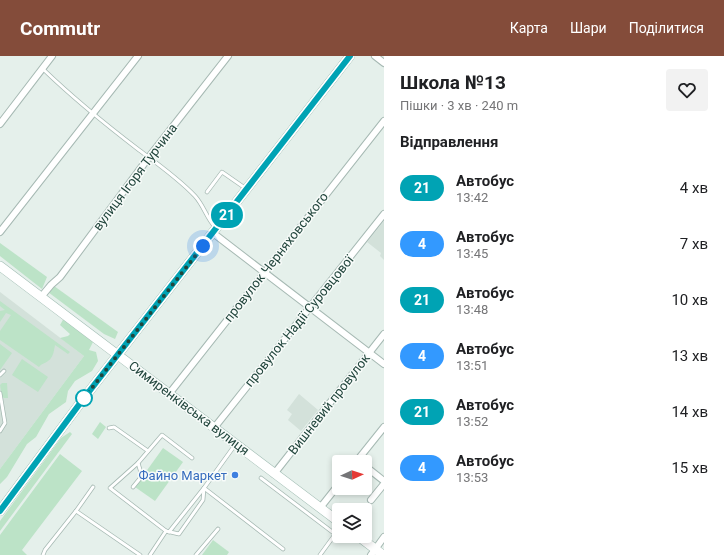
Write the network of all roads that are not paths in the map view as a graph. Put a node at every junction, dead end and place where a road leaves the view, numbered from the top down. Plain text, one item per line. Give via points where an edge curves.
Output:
1 (52, 56) edge
2 (138, 56) edge
3 (228, 56) edge
4 (350, 56) edge
5 (375, 56) edge
6 (384, 63) edge
7 (43, 69) junction
8 (92, 114) junction
9 (384, 121) edge
10 (0, 124) edge
11 (149, 157) junction
12 (247, 189) junction
13 (207, 192) dead end
14 (384, 214) edge
15 (215, 231) junction
16 (0, 232) edge
17 (0, 266) edge
18 (264, 272) junction
19 (41, 298) junction
20 (310, 308) junction
21 (384, 334) edge
22 (369, 352) junction
23 (118, 356) junction
24 (384, 364) edge
25 (4, 371) dead end
26 (0, 375) edge
27 (0, 393) edge
28 (169, 394) junction
29 (384, 427) edge
30 (109, 428) dead end
31 (214, 428) junction
32 (0, 431) edge
33 (236, 444) junction
34 (148, 451) junction
35 (363, 455) edge
36 (192, 458) dead end
37 (138, 463) junction
38 (372, 472) edge
39 (274, 474) junction
40 (261, 478) dead end
41 (384, 481) edge
42 (384, 484) edge
43 (93, 487) dead end
44 (133, 487) dead end
45 (204, 488) junction
46 (332, 493) edge
47 (371, 500) dead end
48 (2, 506) edge
49 (320, 508) junction
50 (76, 511) junction
51 (332, 517) edge
52 (218, 529) dead end
53 (168, 531) junction
54 (332, 532) edge
55 (384, 537) edge
56 (332, 538) edge
57 (365, 543) edge
58 (283, 549) dead end
59 (373, 552) edge
60 (43, 555) edge
61 (140, 555) edge
62 (150, 555) edge
63 (196, 555) edge
64 (320, 555) edge
65 (383, 555) edge

1 - 7 street
2 - 8 street
3 - 11 street, вулиця Ігоря Турчина
4 - 12 main road
5 - 6 street
7 - 8 lane
7 - 10 street
8 - 11 lane
8 - 16 street
9 - 18 street, провулок Черняховського
11 - 15 lane via 196,197
11 - 19 street, вулиця Ігоря Турчина via 60,277
12 - 13 lane via 222,172
12 - 15 main road
14 - 20 street, провулок Надії Суровцової
15 - 18 street
15 - 23 main road
17 - 19 main road, Симиренківська вулиця
18 - 20 street
18 - 28 street, провулок Черняховського
19 - 23 main road, Симиренківська вулиця
20 - 22 street
20 - 31 street, провулок Надії Суровцової
21 - 22 street, Вишневий провулок
22 - 24 street
22 - 39 street, Вишневий провулок
23 - 28 main road, Симиренківська вулиця
23 - 48 main road
25 - 26 lane
27 - 32 lane via 5,423
28 - 31 main road, Симиренківська вулиця
29 - 35 street
30 - 34 lane via 114,427
31 - 33 main road, Симиренківська вулиця
33 - 39 main road, Симиренківська вулиця
33 - 45 lane
34 - 36 lane via 162,436
34 - 37 lane
37 - 44 lane via 142,476
37 - 53 lane via 110,488
38 - 41 street
39 - 49 main road, Симиренківська вулиця
40 - 54 lane
42 - 47 street
43 - 50 lane
45 - 53 lane
45 - 53 lane via 204,500 179,534
45 - 58 lane
46 - 49 street
49 - 51 main road, Симиренківська вулиця
50 - 60 lane
50 - 61 lane
52 - 63 lane
53 - 62 lane
55 - 59 street
56 - 64 lane
57 - 59 main road
59 - 65 main road

